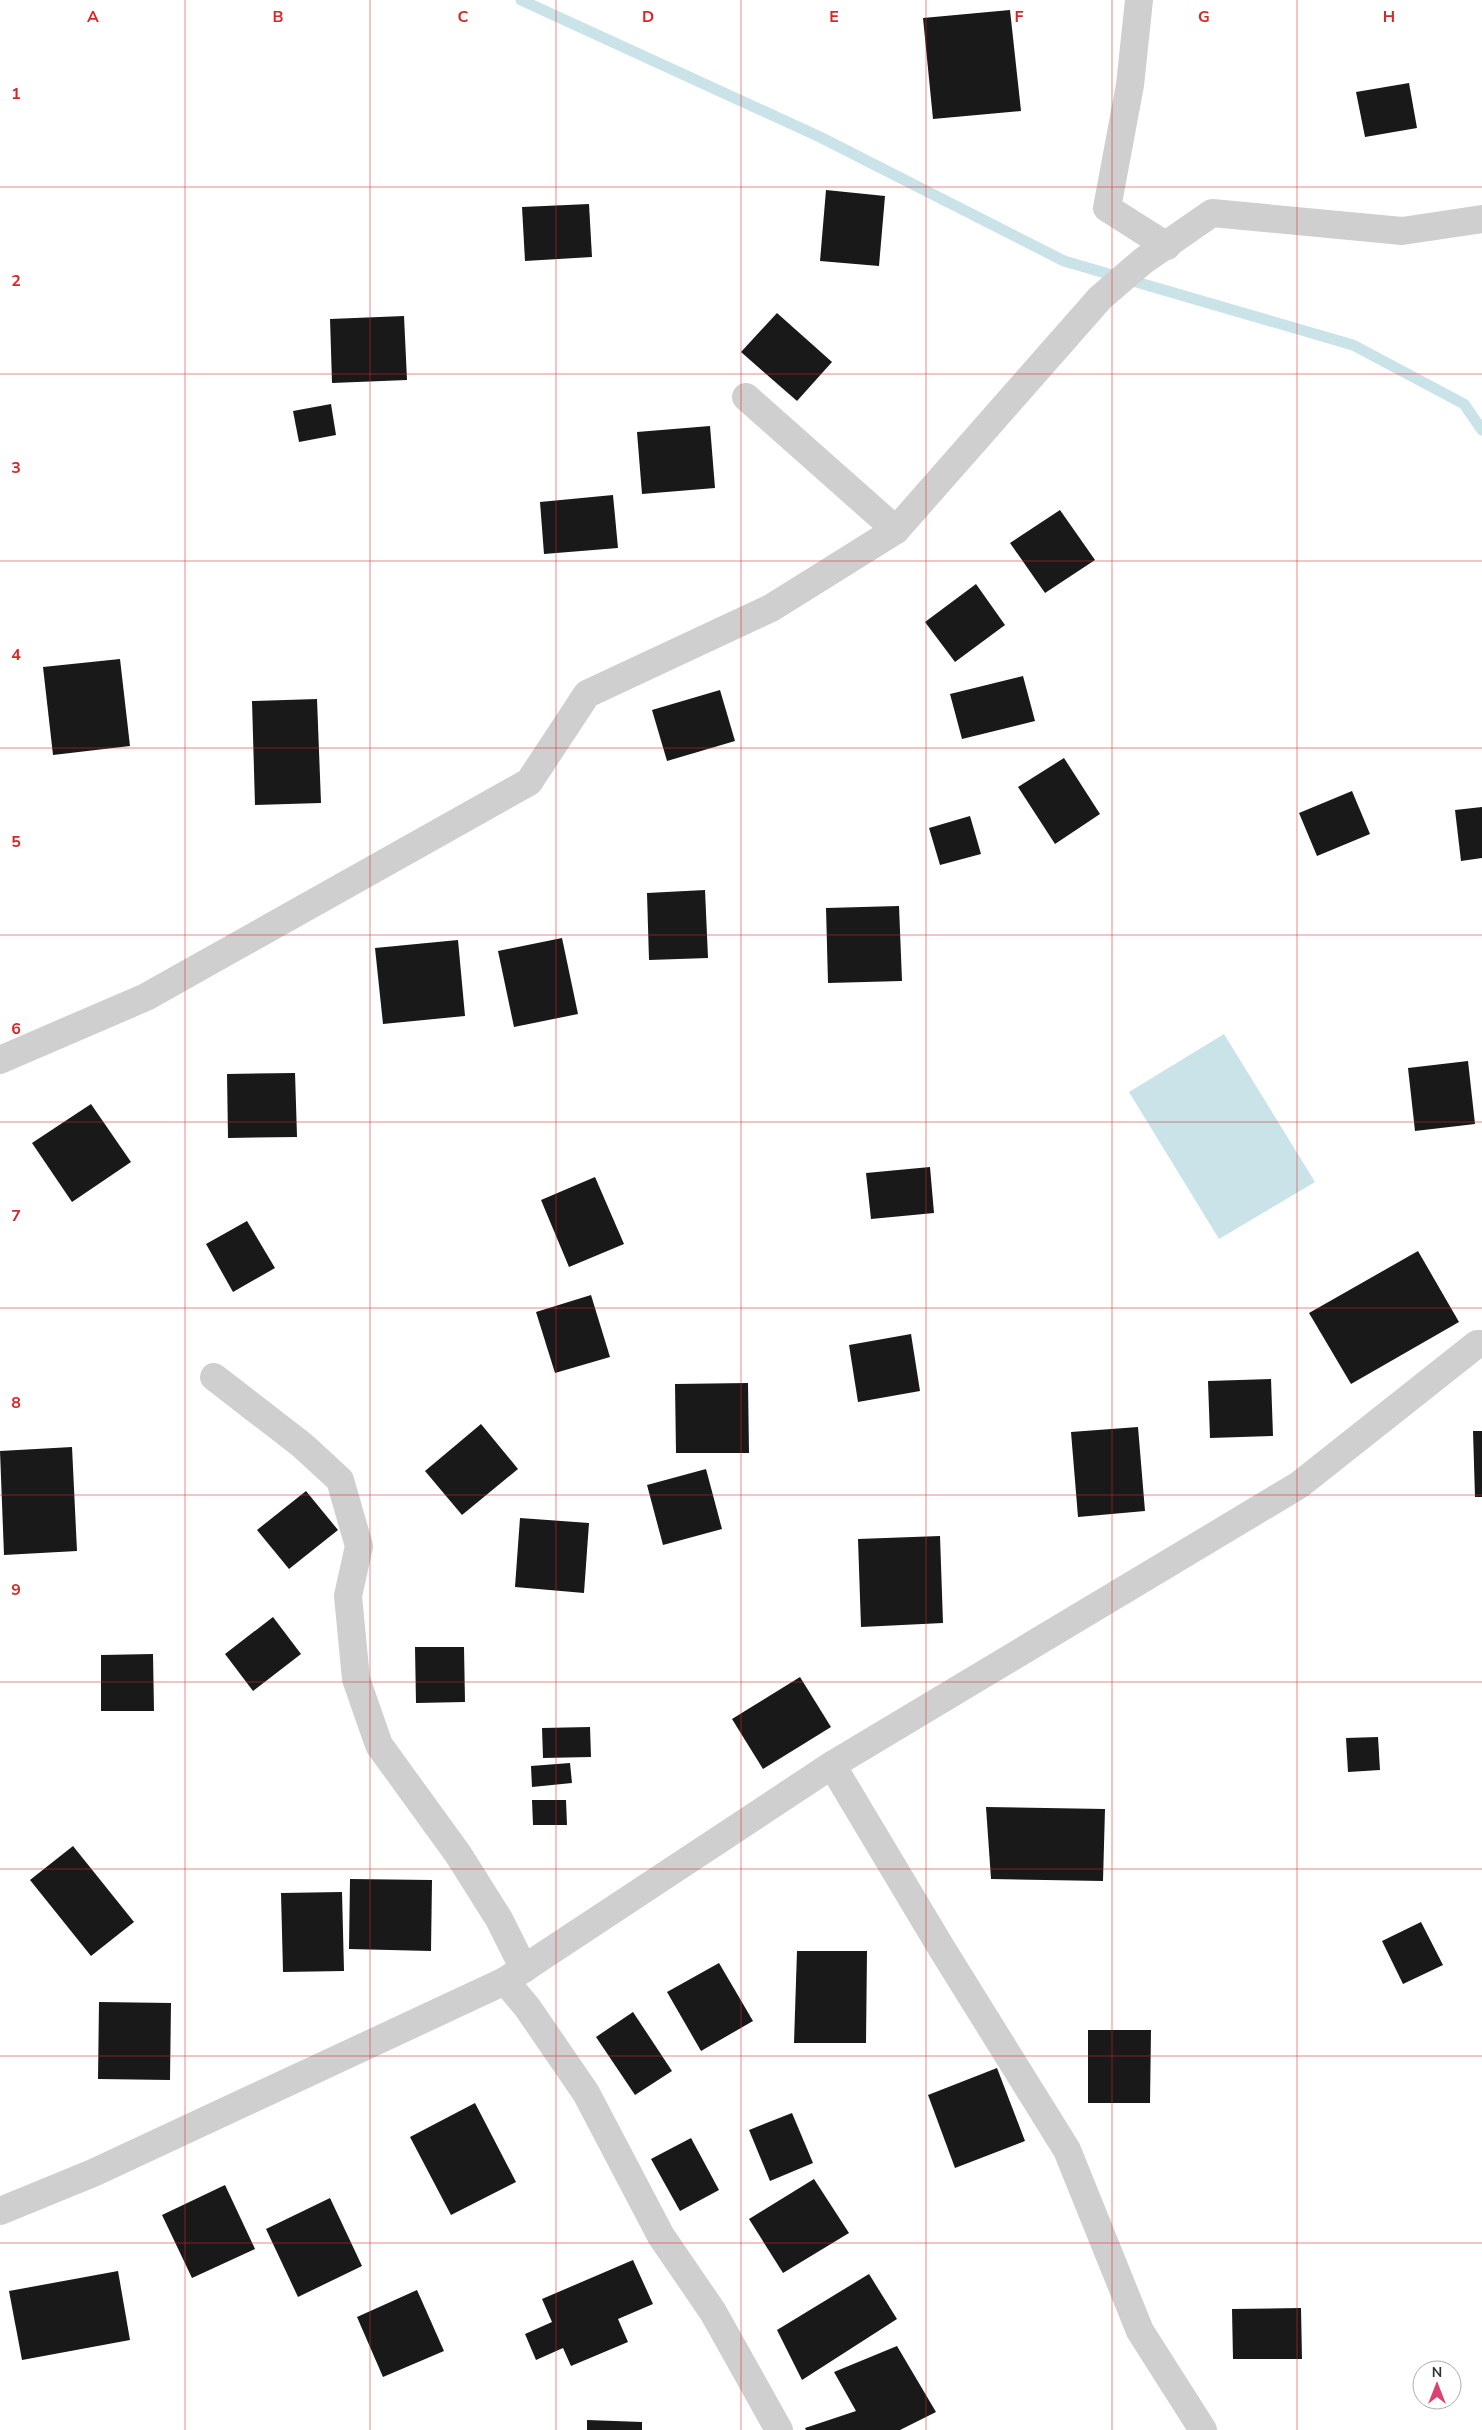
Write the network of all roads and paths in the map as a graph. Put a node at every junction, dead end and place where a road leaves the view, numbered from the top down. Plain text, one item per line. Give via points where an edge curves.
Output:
1 (1139, 0) edge
2 (1482, 219) edge
3 (1167, 246) junction
4 (746, 397) dead end
5 (896, 530) junction
6 (0, 1060) edge
7 (1482, 1344) edge
8 (214, 1377) dead end
9 (832, 1765) junction
10 (514, 1975) junction
11 (0, 2211) edge
12 (779, 2430) edge
13 (1203, 2430) edge

1 - 3 street via 1130,85 1107,208
2 - 3 street via 1402,231 1212,213
3 - 5 street via 1143,260 1100,298
4 - 5 street
5 - 6 street via 771,608 587,694 529,782 146,997
7 - 9 street via 1477,1344 1299,1485
8 - 10 street via 340,1480 359,1546 348,1596 356,1679 379,1745 458,1854 499,1919
9 - 10 street
9 - 13 street via 1067,2150 1140,2331
10 - 11 street via 93,2174
10 - 12 street via 527,2007 586,2093 661,2236 713,2312

